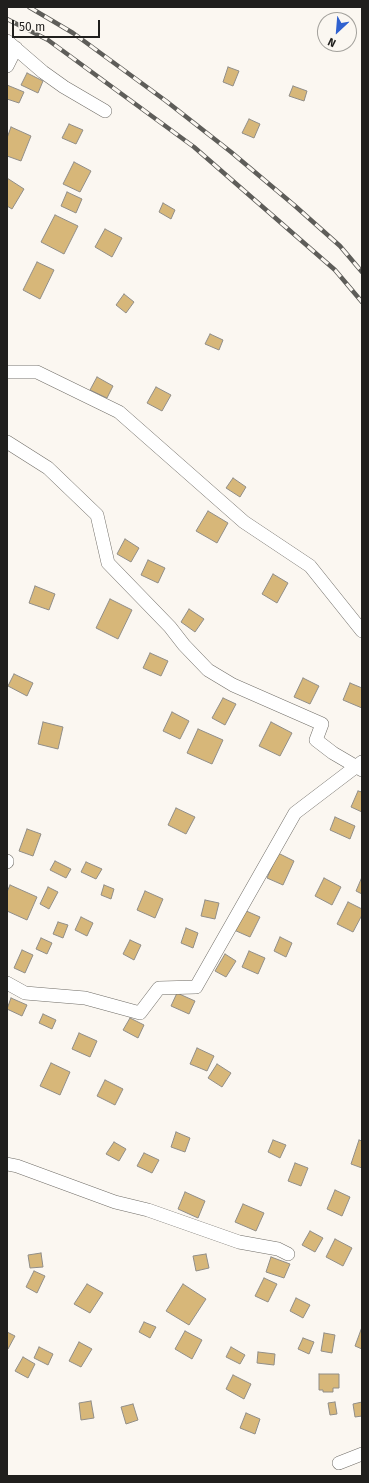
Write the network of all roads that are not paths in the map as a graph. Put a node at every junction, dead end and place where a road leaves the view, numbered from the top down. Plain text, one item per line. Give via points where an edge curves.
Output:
1 (12, 45) edge
2 (7, 66) edge
3 (106, 111) dead end
4 (7, 372) edge
5 (7, 442) edge
6 (362, 631) edge
7 (360, 766) edge
8 (7, 983) edge
9 (7, 1164) edge
10 (288, 1254) dead end
11 (362, 1454) edge
12 (338, 1463) dead end

1 - 2 street
1 - 3 street via 64,87
4 - 6 street via 37,372 119,412 244,522 310,566
5 - 7 street via 48,468 97,515 108,563 208,670 233,685 322,724 316,740 333,753
7 - 8 street via 295,813 196,987 159,988 140,1013 85,998 25,993
9 - 10 street via 115,1202 168,1216 239,1242
11 - 12 street

